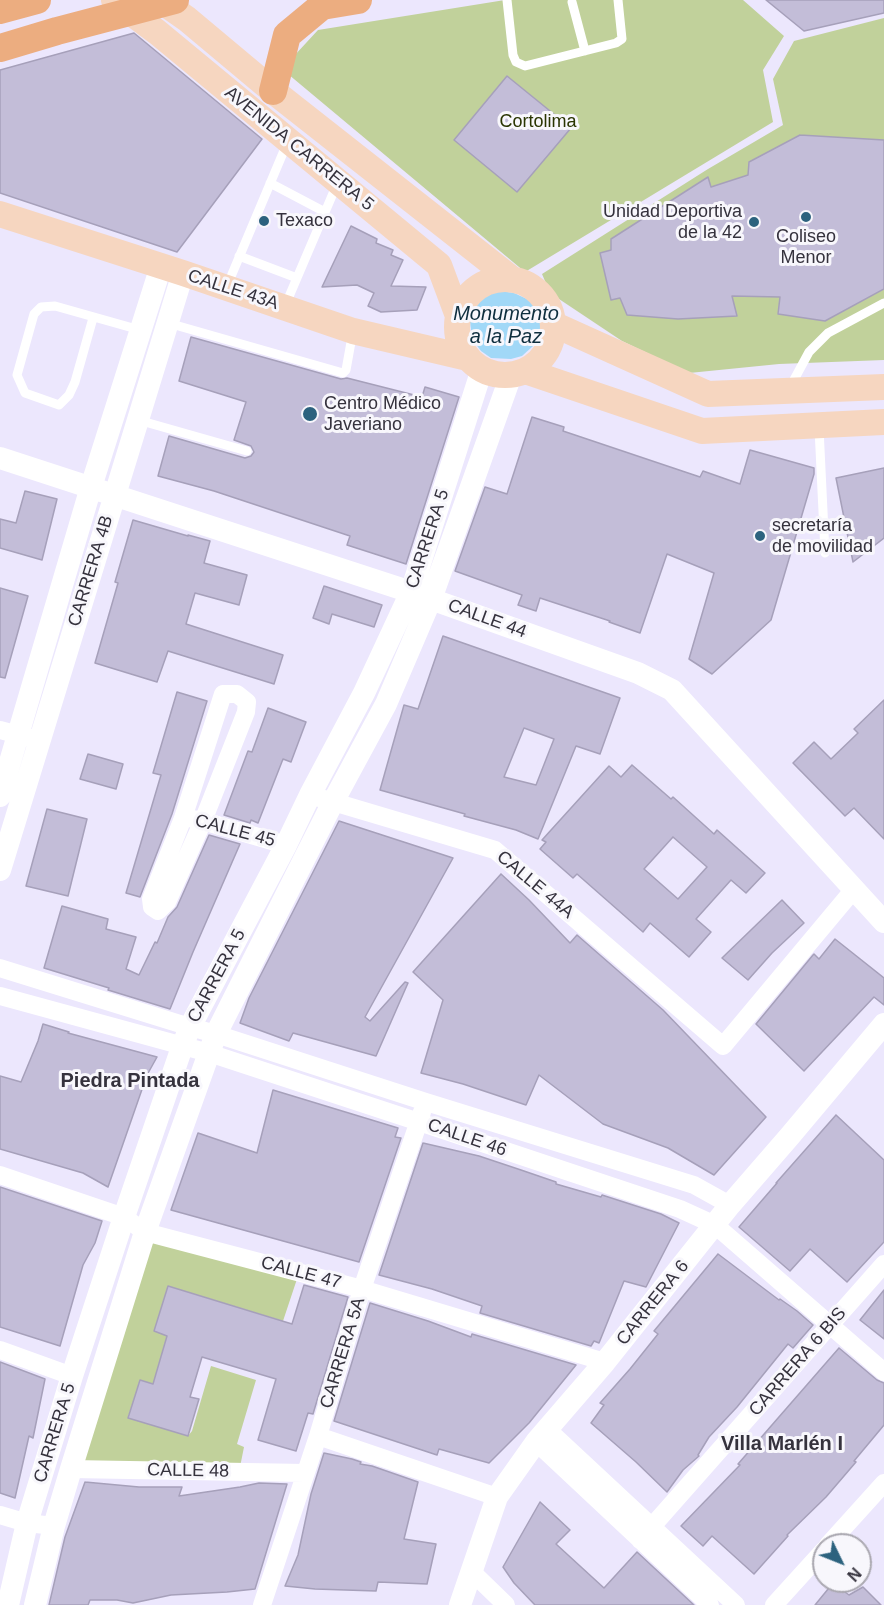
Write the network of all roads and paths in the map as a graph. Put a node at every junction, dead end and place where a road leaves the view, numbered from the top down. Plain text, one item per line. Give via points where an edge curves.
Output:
1 (37, 0) edge
2 (114, 0) edge
3 (160, 0) edge
4 (175, 0) edge
5 (358, 0) edge
6 (507, 0) edge
7 (618, 0) edge
8 (572, 2) dead end
9 (0, 10) edge
10 (0, 48) edge
11 (585, 51) junction
12 (273, 91) junction
13 (288, 140) junction
14 (338, 181) junction
15 (270, 183) junction
16 (325, 213) junction
17 (0, 214) edge
18 (239, 256) junction
19 (172, 269) junction
20 (297, 278) junction
21 (512, 279) junction
22 (226, 288) junction
23 (884, 303) edge
24 (285, 307) junction
25 (458, 316) junction
26 (93, 318) junction
27 (168, 323) junction
28 (553, 324) junction
29 (140, 330) junction
30 (353, 332) junction
31 (475, 364) junction
32 (518, 373) junction
33 (884, 387) edge
34 (788, 391) junction
35 (138, 420) junction
36 (884, 422) edge
37 (819, 425) junction
38 (248, 451) dead end
39 (0, 458) edge
40 (91, 487) junction
41 (115, 495) junction
42 (825, 553) dead end
43 (421, 595) junction
44 (19, 735) edge
45 (310, 795) junction
46 (0, 796) edge
47 (333, 802) junction
48 (183, 818) junction
49 (203, 820) junction
50 (286, 845) junction
51 (0, 870) edge
52 (855, 888) junction
53 (884, 922) edge
54 (0, 968) edge
55 (0, 996) edge
56 (884, 1024) edge
57 (186, 1037) junction
58 (213, 1043) junction
59 (426, 1102) junction
60 (419, 1122) junction
61 (0, 1175) edge
62 (730, 1205) junction
63 (124, 1217) junction
64 (715, 1225) junction
65 (145, 1232) junction
66 (884, 1264) edge
67 (362, 1289) junction
68 (830, 1326) junction
69 (0, 1350) edge
70 (605, 1362) junction
71 (884, 1372) edge
72 (72, 1376) junction
73 (318, 1436) junction
74 (541, 1436) junction
75 (70, 1469) junction
76 (305, 1473) junction
77 (884, 1483) edge
78 (497, 1497) junction
79 (0, 1515) edge
80 (27, 1523) junction
81 (54, 1526) junction
82 (647, 1533) junction
83 (839, 1533) edge
84 (812, 1563) edge
85 (472, 1572) junction
86 (9, 1605) edge
87 (35, 1605) edge
88 (262, 1605) edge
89 (460, 1605) edge
90 (506, 1605) edge
91 (710, 1605) edge
92 (736, 1605) edge
93 (774, 1605) edge

1 - 9 main road
2 - 13 main road, AVENIDA CARRERA 5
3 - 12 main road, AVENIDA CARRERA 5
4 - 10 main road
5 - 12 main road via 322,6 287,35
6 - 11 lane via 516,62 525,66
7 - 11 lane via 622,39
8 - 11 lane
12 - 21 main road, AVENIDA CARRERA 5
13 - 14 main road, AVENIDA CARRERA 5
13 - 15 lane
14 - 16 lane
14 - 25 main road, AVENIDA CARRERA 5 via 439,265
15 - 16 lane
15 - 18 lane
16 - 20 lane
17 - 19 main road, CALLE 43A
18 - 20 lane
18 - 22 lane
19 - 22 main road, CALLE 43A
19 - 27 street, CARRERA 4B
19 - 29 street, CARRERA 4B
20 - 24 lane
21 - 25 main road via 487,282 476,289
21 - 28 main road via 541,294 550,308
22 - 24 main road, CALLE 43A
23 - 34 lane via 828,333 809,352
24 - 30 main road, CALLE 43A
25 - 31 main road via 460,345
26 - 26 lane via 55,306 41,307 34,314 17,375 25,393 59,405 69,395
26 - 29 lane
27 - 30 lane via 344,373
27 - 35 street, CARRERA 4B
28 - 32 main road via 546,352
28 - 34 main road via 708,394
29 - 40 street, CARRERA 4B
30 - 31 main road, CALLE 43A
31 - 32 main road via 495,374
31 - 43 street, CARRERA 5
32 - 37 main road via 702,431
32 - 43 street, CARRERA 5
33 - 34 main road
35 - 38 lane
35 - 41 street, CARRERA 4B
36 - 37 main road
37 - 42 lane
39 - 40 street, CALLE 44
40 - 41 street, CALLE 44
40 - 44 street, CARRERA 4B
41 - 43 street, CALLE 44
41 - 44 street, CARRERA 4B
43 - 45 street, CARRERA 5
43 - 47 street, CARRERA 5 via 386,704
43 - 52 street, CALLE 44 via 638,673 672,690
44 - 46 street, CARRERA 4B
44 - 51 street, CARRERA 4B
45 - 47 street, CALLE 44A
45 - 50 street, CARRERA 5
47 - 52 street, CALLE 44A via 495,850 723,1046
47 - 58 street, CARRERA 5
48 - 49 street, CALLE 45
48 - 49 street via 151,899 152,907 158,911 167,902
48 - 49 street via 223,694 237,694 247,702 246,712
49 - 50 street, CALLE 45
50 - 57 street, CARRERA 5
52 - 53 street, CALLE 44
54 - 57 street, CALLE 46
55 - 57 street, CALLE 46
56 - 62 street, CARRERA 6
57 - 58 street, CALLE 46
57 - 63 street, CARRERA 5
58 - 59 street, CALLE 46
58 - 60 street, CALLE 46
58 - 65 street, CARRERA 5
59 - 60 street, CARRERA 5A
59 - 62 street, CALLE 46 via 694,1185
60 - 64 street, CALLE 46 via 680,1209
60 - 67 street, CARRERA 5A
61 - 63 street, CALLE 47
62 - 64 street, CARRERA 6
63 - 65 street, CALLE 47
63 - 72 street, CARRERA 5
64 - 68 street, CALLE 46
64 - 70 street, CARRERA 6
65 - 67 street, CALLE 47
65 - 75 street, CARRERA 5
66 - 68 street, CARRERA 6 BIS
67 - 70 street, CALLE 47
67 - 73 street, CARRERA 5A
68 - 71 street, CALLE 46
68 - 82 street, CARRERA 6 BIS
69 - 72 street
70 - 74 street, CARRERA 6
72 - 80 street, CARRERA 5
73 - 76 street, CARRERA 5A
73 - 78 street
74 - 78 street, CARRERA 6
74 - 82 street
75 - 76 street, CALLE 48
75 - 81 street, CARRERA 5
76 - 88 street, CARRERA 5A
77 - 83 street
78 - 85 street, CARRERA 6
79 - 80 street
80 - 81 street
80 - 86 street, CARRERA 5
81 - 87 street, CARRERA 5
82 - 91 street
82 - 92 street
84 - 93 street
85 - 89 street, CARRERA 6
85 - 90 street

